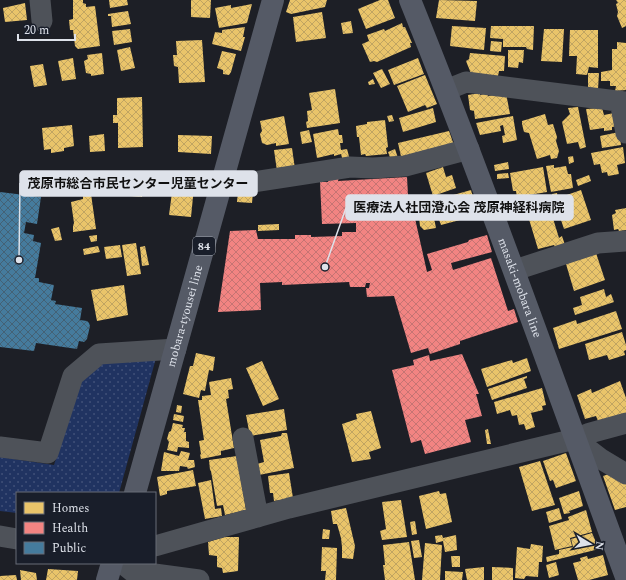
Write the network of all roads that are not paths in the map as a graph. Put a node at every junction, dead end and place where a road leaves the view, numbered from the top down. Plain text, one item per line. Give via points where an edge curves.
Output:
1 (40, 0) edge
2 (273, 0) edge
3 (410, 0) edge
4 (42, 21) dead end
5 (446, 90) junction
6 (623, 102) edge
7 (626, 133) edge
8 (469, 149) junction
9 (220, 187) junction
10 (626, 241) edge
11 (514, 270) junction
12 (176, 348) junction
13 (626, 423) edge
14 (243, 438) dead end
15 (575, 439) junction
16 (0, 447) edge
17 (626, 474) edge
18 (135, 492) edge
19 (258, 517) junction
20 (0, 536) edge
21 (16, 538) edge
22 (156, 546) edge
23 (112, 564) edge
24 (123, 564) edge
25 (626, 577) edge
26 (107, 580) edge
27 (199, 580) edge

1 - 4 street
2 - 9 main road, mobara-tyousei line / 84
3 - 5 main road, masaki-mobara line
5 - 6 street via 466,82
5 - 8 main road, masaki-mobara line
6 - 7 street
8 - 9 street via 405,166 350,167
8 - 11 main road, masaki-mobara line
9 - 12 main road, mobara-tyousei line / 84
10 - 11 street via 598,243
11 - 15 main road, masaki-mobara line
12 - 16 street via 99,354 73,376 48,453
12 - 18 main road, mobara-tyousei line / 84
13 - 15 street
14 - 19 street
15 - 17 street
15 - 19 street
15 - 25 main road, masaki-mobara line
19 - 22 street
20 - 21 street
23 - 26 main road
24 - 27 street via 132,571

